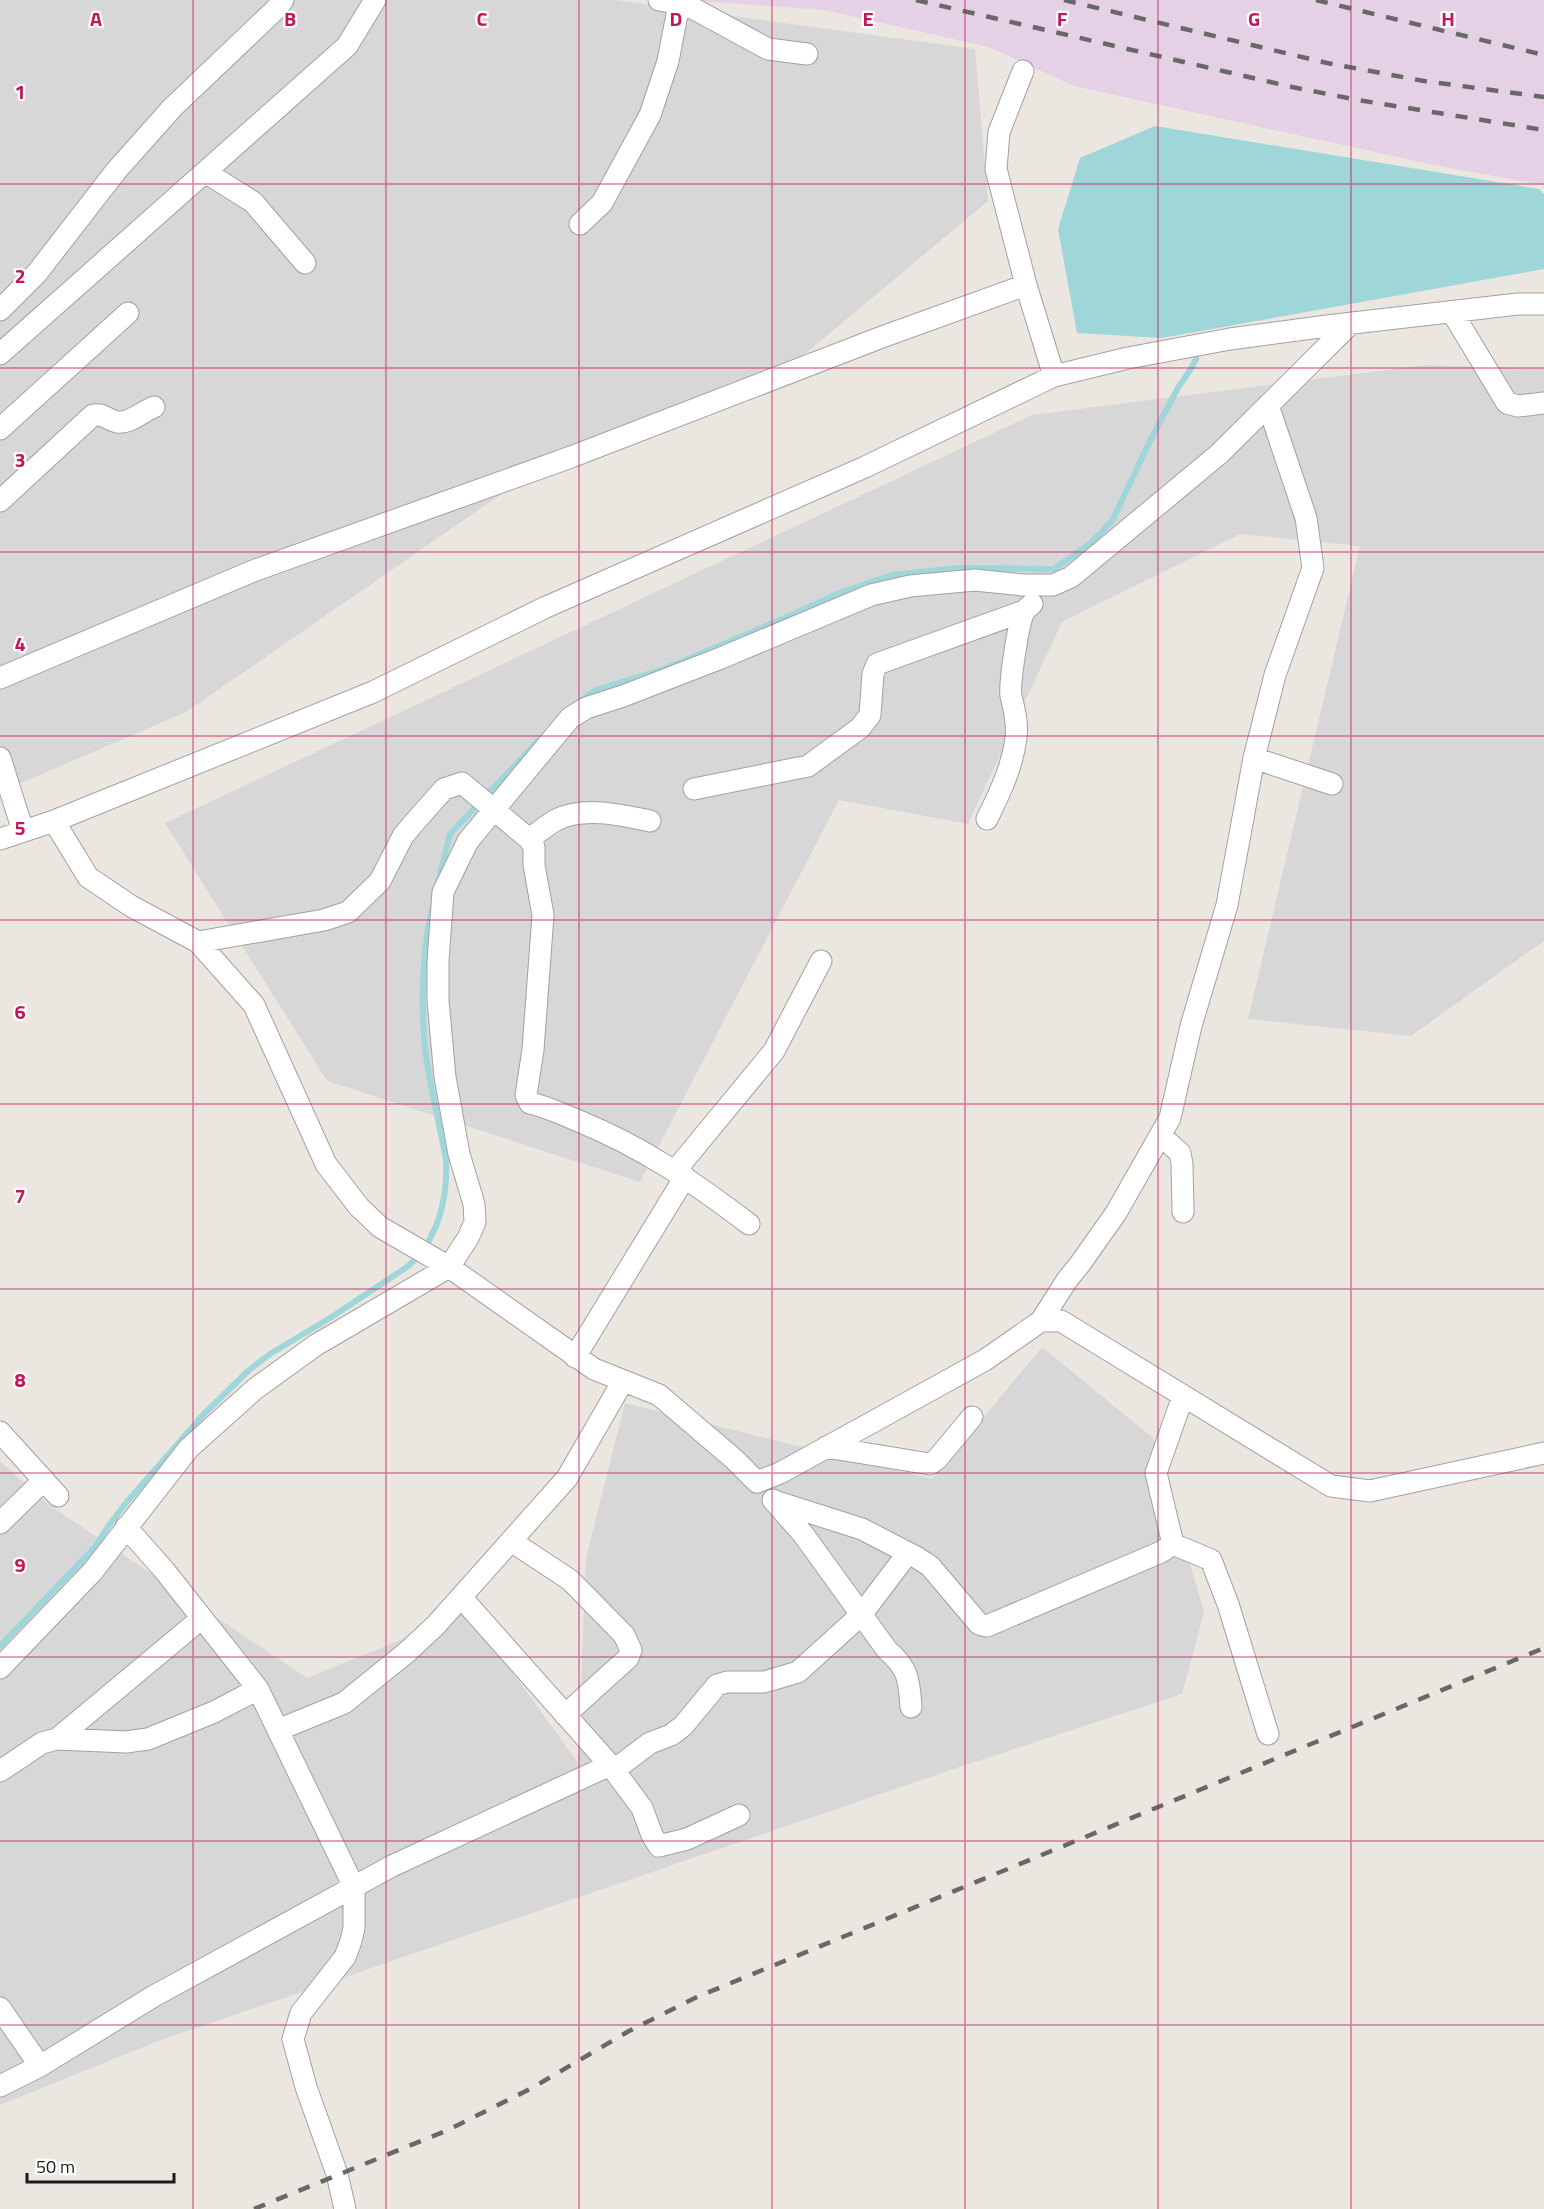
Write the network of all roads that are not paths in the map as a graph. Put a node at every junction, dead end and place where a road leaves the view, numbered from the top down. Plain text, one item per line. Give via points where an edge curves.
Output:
1 (283, 0) edge
2 (375, 0) edge
3 (669, 2) edge
4 (807, 54) dead end
5 (1023, 71) dead end
6 (205, 172) junction
7 (580, 224) dead end
8 (305, 263) dead end
9 (1026, 285) junction
10 (1544, 304) edge
11 (0, 310) edge
12 (1452, 312) junction
13 (128, 313) dead end
14 (1351, 323) junction
15 (0, 354) edge
16 (1054, 376) junction
17 (1544, 403) edge
18 (1268, 405) junction
19 (154, 407) dead end
20 (0, 429) edge
21 (0, 501) edge
22 (1053, 585) junction
23 (1024, 611) junction
24 (0, 678) edge
25 (0, 758) edge
26 (1254, 758) junction
27 (1332, 784) dead end
28 (694, 789) dead end
29 (491, 807) junction
30 (987, 819) dead end
31 (54, 821) junction
32 (650, 821) dead end
33 (23, 831) junction
34 (0, 839) edge
35 (529, 839) junction
36 (198, 942) junction
37 (821, 962) dead end
38 (1161, 1136) junction
39 (680, 1174) junction
40 (1183, 1212) dead end
41 (749, 1224) dead end
42 (441, 1263) junction
43 (1041, 1321) junction
44 (574, 1357) junction
45 (622, 1381) junction
46 (1183, 1396) junction
47 (972, 1417) dead end
48 (0, 1432) edge
49 (826, 1447) junction
50 (1544, 1453) edge
51 (44, 1480) junction
52 (757, 1482) junction
53 (58, 1496) dead end
54 (774, 1501) junction
55 (0, 1523) edge
56 (126, 1527) junction
57 (511, 1541) junction
58 (1173, 1544) junction
59 (908, 1553) junction
60 (461, 1597) junction
61 (861, 1615) junction
62 (202, 1618) junction
63 (0, 1668) edge
64 (258, 1689) junction
65 (911, 1707) dead end
66 (565, 1715) junction
67 (278, 1730) junction
68 (1268, 1734) dead end
69 (57, 1739) junction
70 (612, 1768) junction
71 (0, 1772) edge
72 (739, 1815) dead end
73 (354, 1887) junction
74 (0, 2007) edge
75 (40, 2066) junction
76 (0, 2086) edge
77 (345, 2209) edge

1 - 11 street via 172,108 116,171 37,273
2 - 6 street via 347,46
3 - 4 street via 687,5 768,49
3 - 7 street via 668,61 650,115 602,203
5 - 9 street via 999,132 996,169
6 - 8 street via 253,202
6 - 15 street
9 - 16 street
9 - 24 street via 571,457 253,571
10 - 12 street
12 - 14 street
12 - 17 street via 1507,403
13 - 20 street
14 - 16 street via 1230,339
14 - 18 street
16 - 31 street via 865,467 544,608 373,692
18 - 22 street via 1219,454 1084,567
18 - 26 street via 1306,518 1313,568 1279,659
19 - 21 street via 130,420 117,422 93,415
22 - 23 street
22 - 29 street via 975,580 910,586 871,595 721,658 586,708 570,718
23 - 28 street via 877,664 870,715 860,728 808,766
23 - 30 street via 1011,695 1017,736 1002,790
25 - 33 street
26 - 27 street
26 - 38 street via 1227,905 1191,1026 1170,1118
29 - 35 street
29 - 36 street via 462,783 444,789 403,836 380,881 348,912 324,920
29 - 42 street via 468,841 443,892 440,917 438,1001 445,1077 475,1222 468,1238
31 - 33 street
31 - 36 street via 88,877 131,906
32 - 35 street via 614,814 575,815 557,820
33 - 34 street
35 - 39 street via 534,847 543,915 526,1095 530,1103 620,1139
36 - 42 street via 254,1005 326,1164 380,1227
37 - 39 street via 774,1051
38 - 40 street via 1180,1153
38 - 43 street via 1116,1213
39 - 41 street
39 - 44 street
42 - 44 street
42 - 56 street via 255,1389 189,1448
43 - 46 street via 1061,1321
43 - 49 street via 985,1360
44 - 45 street
45 - 52 street via 659,1395
45 - 57 street via 567,1478
46 - 50 street via 1331,1486 1370,1491
46 - 58 street via 1156,1473
47 - 49 street via 930,1464
48 - 51 street
49 - 52 street
51 - 53 street
51 - 55 street
52 - 54 street
54 - 59 street via 862,1529
54 - 61 street via 803,1534
56 - 62 street
56 - 63 street via 93,1571
57 - 60 street
57 - 66 street via 570,1580 624,1635 631,1650 628,1658
58 - 59 street via 987,1626 979,1624 930,1566
58 - 68 street via 1210,1560 1214,1567
59 - 61 street
60 - 66 street
60 - 67 street via 406,1653 344,1703
61 - 65 street via 909,1676
61 - 70 street via 798,1672 764,1682 717,1685 683,1726
62 - 64 street
62 - 69 street
64 - 67 street
64 - 69 street via 148,1739
66 - 70 street
67 - 73 street
69 - 71 street via 42,1743
70 - 72 street via 642,1808 660,1846 687,1839
70 - 73 street via 392,1866
73 - 75 street via 154,1996
73 - 77 street via 354,1928 345,1957 302,2013 293,2039
74 - 75 street
75 - 76 street

